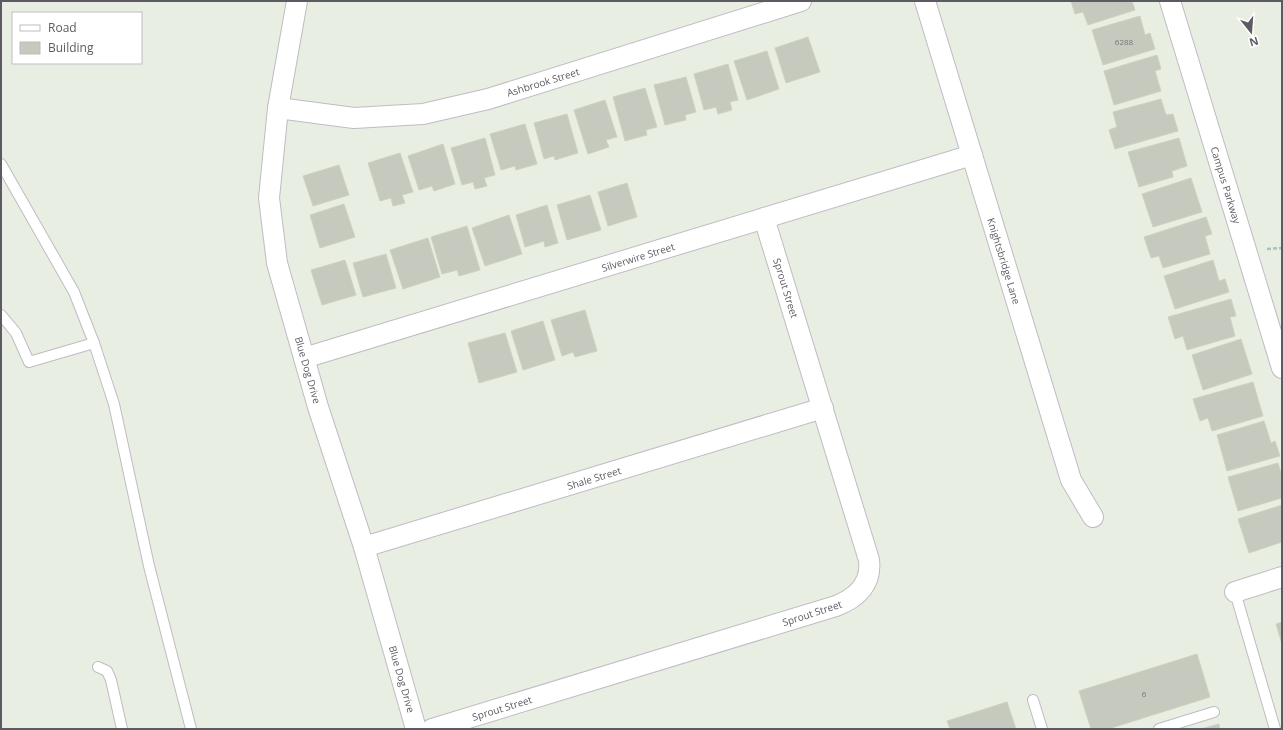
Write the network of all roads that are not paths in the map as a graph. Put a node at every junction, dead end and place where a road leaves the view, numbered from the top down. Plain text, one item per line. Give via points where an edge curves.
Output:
1 (297, 1) edge
2 (800, 1) edge
3 (925, 1) edge
4 (1170, 1) edge
5 (278, 108) junction
6 (972, 155) junction
7 (1, 164) edge
8 (764, 218) junction
9 (1, 315) edge
10 (94, 343) junction
11 (304, 358) junction
12 (1282, 368) edge
13 (823, 408) junction
14 (1093, 518) dead end
15 (364, 547) junction
16 (1282, 577) edge
17 (1235, 592) joint
18 (98, 667) dead end
19 (1033, 700) dead end
20 (1214, 712) dead end
21 (122, 729) edge
22 (191, 729) edge
23 (416, 729) edge
24 (432, 729) edge
25 (1042, 729) edge
26 (1159, 729) edge
27 (1275, 729) edge

1 - 5 street, Blue Dog Drive
2 - 5 street, Ashbrook Street via 488,99 423,114 354,118
3 - 6 street, Knightsbridge Lane
4 - 12 street, Campus Parkway
5 - 11 street, Blue Dog Drive via 269,198 277,263
6 - 8 street, Silverwire Street
6 - 14 street, Knightsbridge Lane via 1072,480
7 - 10 lane via 74,292
8 - 11 street, Silverwire Street
8 - 13 street, Sprout Street
9 - 10 lane via 16,333 29,362
10 - 22 lane via 114,404 149,566
11 - 15 street, Blue Dog Drive
13 - 15 street, Shale Street
13 - 24 street, Sprout Street via 869,560 868,580 854,598 836,606
15 - 23 street, Blue Dog Drive
16 - 17 street
17 - 27 lane
18 - 21 lane via 107,671 111,680
19 - 25 lane
20 - 26 lane

